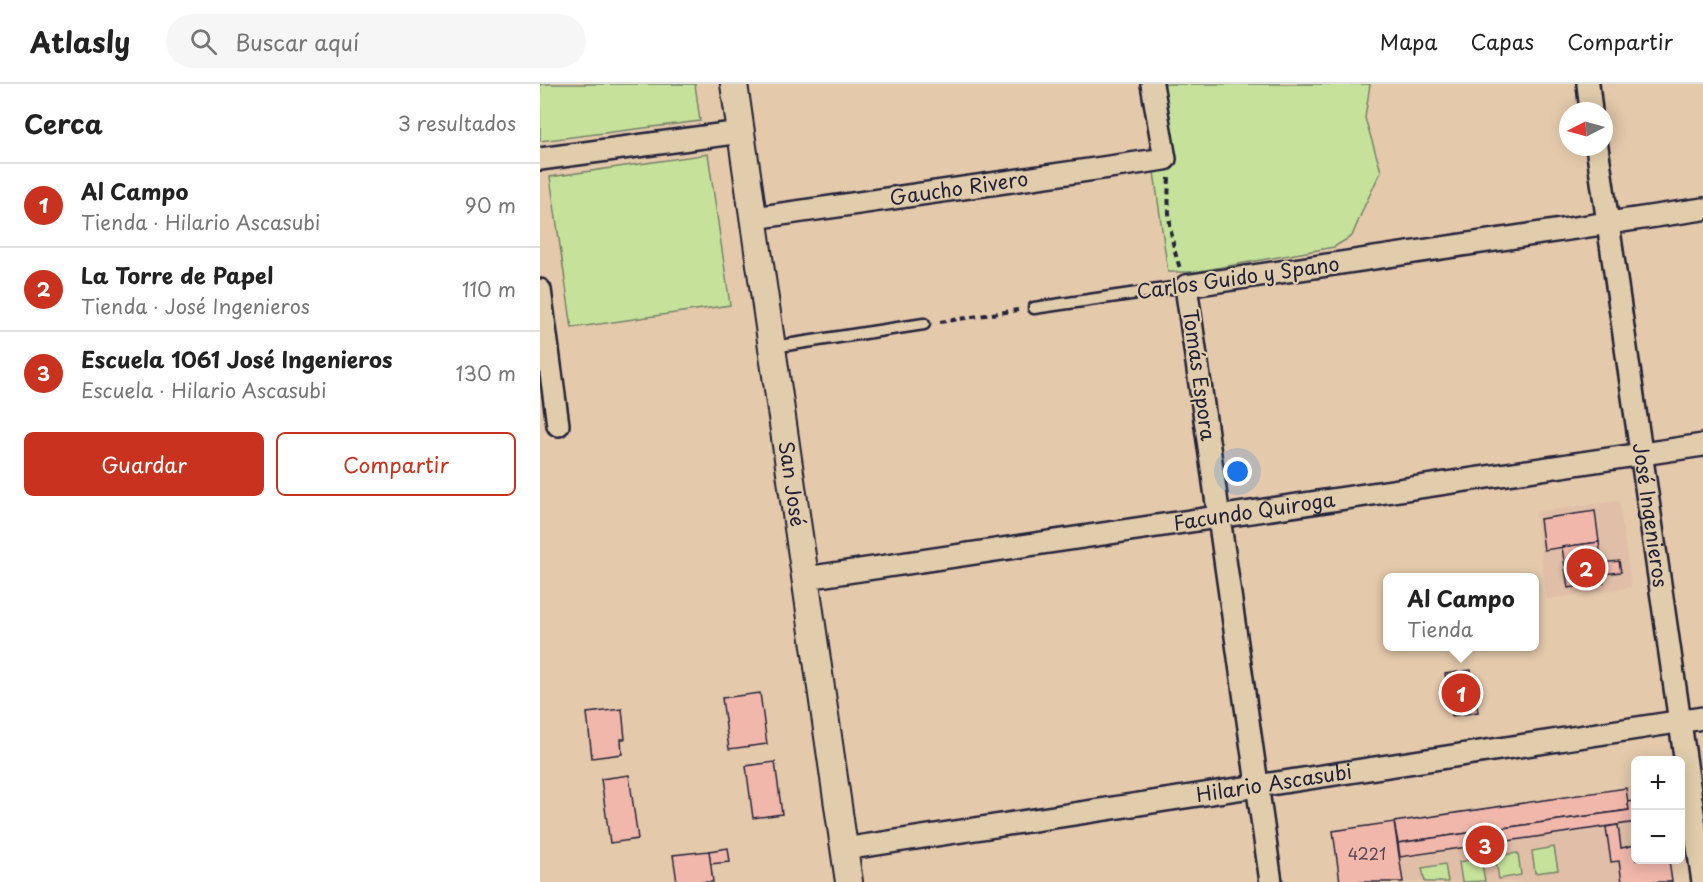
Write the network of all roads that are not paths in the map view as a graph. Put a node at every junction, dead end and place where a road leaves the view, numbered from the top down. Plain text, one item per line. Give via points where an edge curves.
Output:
1 (734, 84) edge
2 (1152, 84) edge
3 (1588, 84) edge
4 (1591, 102) edge
5 (741, 132) junction
6 (1598, 156) edge
7 (540, 159) edge
8 (1703, 209) edge
9 (754, 218) junction
10 (1608, 223) junction
11 (1186, 286) junction
12 (540, 290) edge
13 (1034, 308) road end
14 (924, 324) road end
15 (773, 346) junction
16 (558, 425) dead end
17 (1703, 445) edge
18 (1641, 454) junction
19 (1219, 517) junction
20 (806, 578) junction
21 (1703, 718) edge
22 (1680, 722) junction
23 (1258, 787) junction
24 (844, 849) junction
25 (849, 882) edge
26 (1271, 882) edge
27 (1703, 882) edge

1 - 5 street, San José
2 - 9 street, Gaucho Rivero via 1164,159
3 - 4 street
5 - 7 street
5 - 9 street, San José
6 - 10 street, José Ingenieros
8 - 10 street, Carlos Guido y Spano
9 - 15 street, San José
10 - 11 street, Carlos Guido y Spano
10 - 18 street, José Ingenieros
11 - 13 lane, Carlos Guido y Spano
11 - 19 street, Tomás Espora
12 - 16 street
14 - 15 lane
15 - 20 street, San José
17 - 18 street, Facundo Quiroga
18 - 19 street, Facundo Quiroga
18 - 22 street, José Ingenieros
19 - 20 street, Facundo Quiroga
19 - 23 street, Tomás Espora
20 - 24 street, San José
21 - 22 street, Hilario Ascasubi
22 - 23 street, Hilario Ascasubi
22 - 27 street, José Ingenieros
23 - 24 street, Hilario Ascasubi
23 - 26 street, Tomás Espora
24 - 25 street, San José

